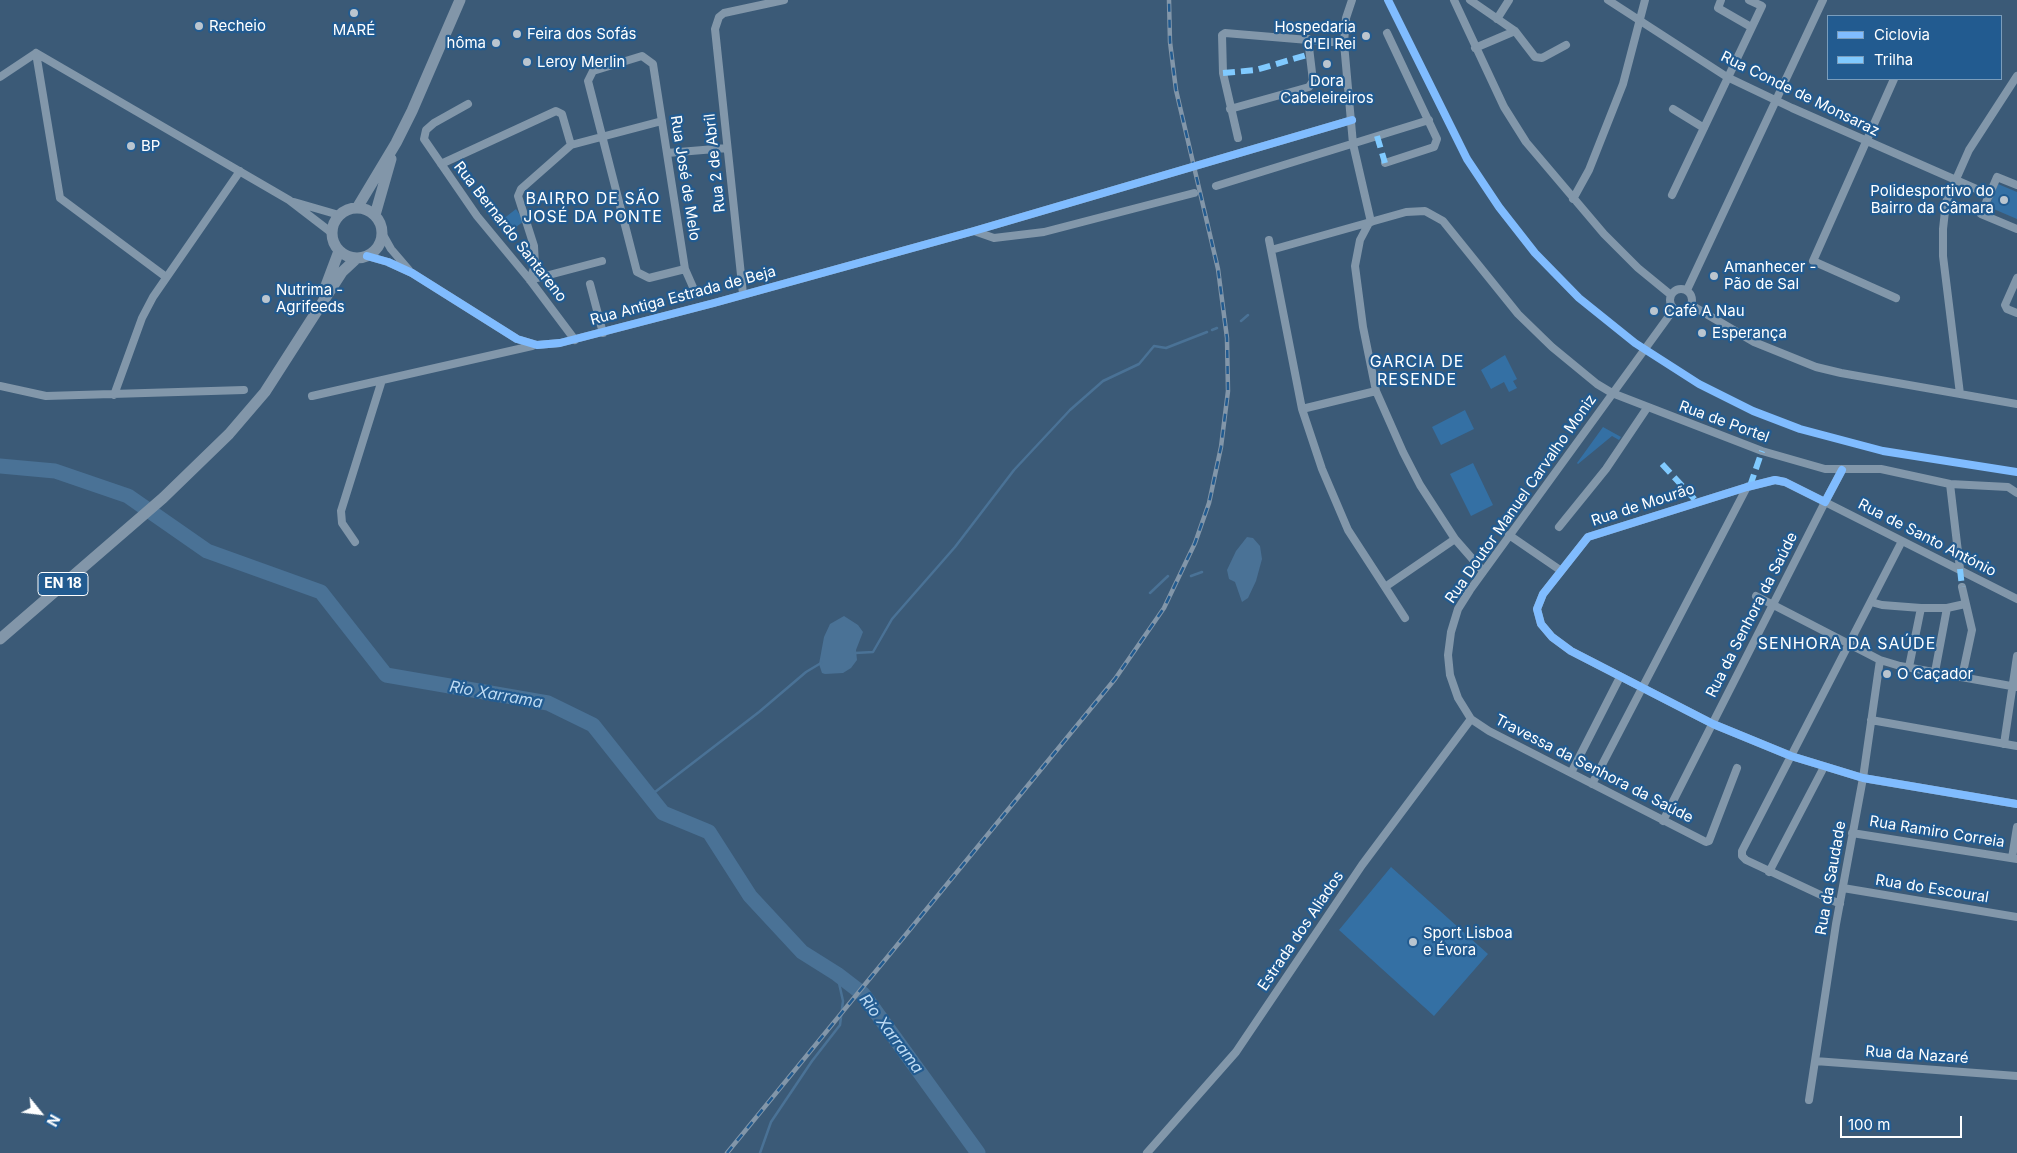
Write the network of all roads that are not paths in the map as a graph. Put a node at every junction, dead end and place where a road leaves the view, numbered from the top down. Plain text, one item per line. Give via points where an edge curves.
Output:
1 (460, 0) edge
2 (784, 0) edge
3 (1352, 0) edge
4 (1454, 0) edge
5 (1470, 0) edge
6 (1509, 0) edge
7 (1608, 0) edge
8 (1645, 0) edge
9 (1721, 0) edge
10 (1749, 0) edge
11 (1823, 0) edge
12 (1497, 19) junction
13 (1640, 22) junction
14 (1751, 27) junction
15 (1515, 31) junction
16 (1387, 32) dead end
17 (1308, 39) junction
18 (1344, 43) junction
19 (1566, 45) dead end
20 (1475, 48) junction
21 (36, 53) junction
22 (2017, 76) edge
23 (0, 77) edge
24 (1728, 77) junction
25 (1894, 80) edge
26 (1776, 101) junction
27 (468, 104) dead end
28 (1230, 109) junction
29 (1673, 109) dead end
30 (1352, 120) junction
31 (1429, 120) junction
32 (662, 121) junction
33 (1704, 128) junction
34 (602, 136) junction
35 (1238, 138) dead end
36 (1867, 141) junction
37 (396, 143) junction
38 (1353, 144) junction
39 (571, 145) junction
40 (727, 148) junction
41 (667, 153) junction
42 (1385, 163) dead end
43 (441, 164) junction
44 (240, 171) junction
45 (1954, 180) junction
46 (2017, 185) edge
47 (1216, 186) dead end
48 (1194, 193) dead end
49 (1672, 195) dead end
50 (1990, 195) junction
51 (1573, 199) junction
52 (289, 200) junction
53 (357, 208) junction
54 (339, 215) junction
55 (375, 215) junction
56 (1370, 222) junction
57 (2017, 229) edge
58 (974, 231) junction
59 (332, 233) junction
60 (382, 233) junction
61 (1270, 240) dead end
62 (1272, 250) junction
63 (339, 251) junction
64 (362, 257) junction
65 (602, 261) dead end
66 (685, 268) junction
67 (412, 274) junction
68 (166, 276) junction
69 (2017, 278) edge
70 (530, 280) junction
71 (590, 284) dead end
72 (1687, 290) junction
73 (696, 294) junction
74 (743, 294) junction
75 (1671, 294) junction
76 (1896, 298) dead end
77 (714, 303) junction
78 (1691, 305) junction
79 (1674, 309) junction
80 (686, 311) junction
81 (2017, 313) edge
82 (309, 324) junction
83 (603, 333) junction
84 (575, 340) junction
85 (536, 344) junction
86 (382, 380) junction
87 (0, 386) edge
88 (244, 390) dead end
89 (1376, 391) junction
90 (1612, 393) junction
91 (1960, 394) junction
92 (114, 395) junction
93 (312, 396) dead end
94 (2017, 404) edge
95 (1647, 408) junction
96 (1302, 409) junction
97 (1842, 470) junction
98 (1950, 484) junction
99 (1747, 487) junction
100 (2017, 493) edge
101 (1825, 502) junction
102 (1559, 527) dead end
103 (1510, 535) junction
104 (1455, 540) junction
105 (1902, 541) junction
106 (356, 542) dead end
107 (1560, 570) junction
108 (1960, 570) junction
109 (1484, 571) junction
110 (1962, 586) dead end
111 (1385, 587) junction
112 (1756, 596) dead end
113 (2017, 599) edge
114 (1870, 602) junction
115 (1965, 604) junction
116 (1773, 606) junction
117 (1921, 608) junction
118 (1947, 608) junction
119 (1406, 618) dead end
120 (0, 638) edge
121 (1849, 644) junction
122 (2017, 656) edge
123 (1880, 660) junction
124 (1909, 667) junction
125 (1935, 672) junction
126 (1620, 677) junction
127 (1962, 678) junction
128 (2015, 686) edge
129 (1641, 688) junction
130 (1471, 719) junction
131 (1870, 720) junction
132 (1713, 724) junction
133 (2004, 744) junction
134 (2017, 746) edge
135 (1791, 756) junction
136 (1824, 767) junction
137 (1737, 768) dead end
138 (1571, 773) junction
139 (1863, 778) junction
140 (1592, 784) junction
141 (2017, 804) edge
142 (1663, 821) junction
143 (2017, 827) edge
144 (1852, 833) junction
145 (2015, 858) edge
146 (1769, 872) junction
147 (1843, 888) junction
148 (1840, 904) junction
149 (2017, 917) edge
150 (1815, 1061) junction
151 (2017, 1076) edge
152 (1809, 1100) dead end
153 (1147, 1153) edge

1 - 37 main road
2 - 40 street, Rua 2 de Abril via 718,17 715,28
3 - 18 street via 1346,18
4 - 20 street
5 - 12 street
6 - 12 street
7 - 13 street, Rua Conde de Monsaraz
8 - 13 street
9 - 14 street via 1718,8
10 - 14 street via 1762,6
11 - 26 street
12 - 15 street
13 - 24 street, Rua Conde de Monsaraz
13 - 51 street via 1623,84 1589,170
14 - 24 street
15 - 19 street via 1535,57 1542,58
15 - 20 street
16 - 31 street
17 - 18 street
17 - 28 street via 1313,81 1309,88
17 - 28 street via 1225,33 1220,39
18 - 30 street
20 - 51 street via 1504,107 1526,142
21 - 23 street
21 - 44 street
21 - 68 street via 60,198
22 - 45 street via 1983,125
24 - 26 street, Rua Conde de Monsaraz
24 - 33 street
25 - 36 street
26 - 36 street, Rua Conde de Monsaraz
26 - 72 street
27 - 43 street, Rua Bernardo Santareno via 434,123 424,134 426,144
28 - 35 street
29 - 33 street
30 - 38 street
30 - 58 street, Rua Antiga Estrada de Beja
31 - 38 street
31 - 42 street via 1437,139 1434,147
32 - 34 street
32 - 34 street, Rua José de Melo via 653,64 642,56 593,70 589,76
32 - 41 street, Rua José de Melo
33 - 49 street
34 - 39 street
34 - 66 street via 637,272 649,278
36 - 45 street, Rua Conde de Monsaraz
36 - 76 street via 1813,261
37 - 53 main road
37 - 55 main road
38 - 47 street
38 - 56 street
39 - 43 street via 562,114 556,111
39 - 70 street via 519,192 534,246 535,265
40 - 41 street
40 - 74 street, Rua 2 de Abril
41 - 66 street, Rua José de Melo
43 - 70 street, Rua Bernardo Santareno via 477,216
44 - 52 street
44 - 68 street
45 - 50 street, Rua Conde de Monsaraz
45 - 91 street via 1946,202 1942,229
46 - 50 street via 1997,177
48 - 58 street via 1044,232 994,238
50 - 57 street via 1981,214
51 - 75 street via 1638,268
52 - 54 street
52 - 59 street
53 - 54 main road
53 - 55 main road
54 - 59 main road
55 - 60 main road
56 - 62 street, Rua de Portel
56 - 89 street via 1360,240 1354,266
56 - 90 street, Rua de Portel via 1417,210 1443,221 1518,314 1552,347
58 - 74 street, Rua Antiga Estrada de Beja
59 - 63 main road via 332,240
60 - 64 main road via 378,247
60 - 67 street
61 - 62 street
62 - 96 street
63 - 64 main road via 350,258
63 - 82 main road
64 - 67 street, Rua Antiga Estrada de Beja via 388,262
64 - 82 main road via 342,272
65 - 70 street
66 - 73 street, Rua José de Melo
67 - 85 street, Rua Antiga Estrada de Beja via 507,334
68 - 92 street via 142,318
69 - 81 street via 2005,305
70 - 84 street, Rua Bernardo Santareno
71 - 83 street
72 - 75 street via 1680,288
72 - 78 street via 1691,295
73 - 77 street
73 - 80 street
74 - 77 street, Rua Antiga Estrada de Beja
75 - 79 street via 1670,303
77 - 80 street, Rua Antiga Estrada de Beja
78 - 79 street via 1683,311
78 - 91 street via 1754,342 1816,367
79 - 90 street, Rua Doutor Manuel Carvalho Moniz
80 - 83 street, Rua Antiga Estrada de Beja
82 - 120 main road, EN 18 via 249,413 201,463
83 - 84 street, Rua Antiga Estrada de Beja
84 - 85 street, Rua Antiga Estrada de Beja
85 - 86 street
86 - 93 street
86 - 106 street via 341,511 342,523
87 - 92 street via 46,396
88 - 92 street
89 - 96 street
89 - 104 street via 1403,452
90 - 95 street, Rua de Portel
90 - 103 street, Rua Doutor Manuel Carvalho Moniz
91 - 94 street
95 - 97 street, Rua de Portel via 1791,460
95 - 102 street via 1606,469
96 - 111 street via 1348,530
97 - 98 street, Rua de Portel via 1881,469
97 - 101 street, Rua da Senhora da Saúde
98 - 100 street, Rua de Portel via 2008,487
98 - 108 street
99 - 101 street, Rua de Mourão via 1780,481
99 - 107 street, Rua de Mourão via 1596,533 1588,537
99 - 129 street
101 - 105 street, Rua de Santo António
101 - 116 street, Rua da Senhora da Saúde
103 - 107 street
103 - 109 street, Rua Doutor Manuel Carvalho Moniz
104 - 109 street
104 - 111 street
105 - 108 street, Rua de Santo António
105 - 114 street
107 - 126 street, Rua de Mourão via 1539,602 1537,609 1541,624 1561,644
108 - 113 street, Rua de Santo António
109 - 130 street, Rua Doutor Manuel Carvalho Moniz via 1458,609 1448,655 1450,675 1458,698
110 - 115 street
111 - 119 street
112 - 116 street
114 - 117 street
114 - 121 street
115 - 118 street
115 - 127 street via 1972,630
116 - 121 street
116 - 132 street, Rua da Senhora da Saúde
117 - 118 street
117 - 124 street
118 - 125 street
121 - 123 street
121 - 135 street
122 - 128 street
123 - 124 street
123 - 131 street, Rua da Saudade
124 - 125 street
125 - 127 street
126 - 129 street, Rua de Mourão
126 - 138 street
127 - 128 street
128 - 133 street
129 - 132 street, Rua de Mourão
129 - 140 street
130 - 138 street, Travessa da Senhora da Saúde
130 - 153 street, Estrada dos Aliados via 1362,865 1236,1052
131 - 133 street
131 - 139 street, Rua da Saudade
132 - 135 street, Rua de Mourão
132 - 142 street, Rua da Senhora da Saúde
133 - 134 street
135 - 136 street, Rua de Mourão
135 - 146 street via 1742,850 1746,860
136 - 139 street, Rua de Mourão
136 - 146 street
137 - 142 street, Travessa da Senhora da Saúde via 1709,841
138 - 140 street, Travessa da Senhora da Saúde
139 - 141 street, Rua de Mourão
139 - 144 street, Rua da Saudade
140 - 142 street, Travessa da Senhora da Saúde
143 - 145 street
144 - 145 street, Rua Ramiro Correia
144 - 147 street, Rua da Saudade
146 - 148 street
147 - 148 street, Rua da Saudade
147 - 149 street, Rua do Escoural
148 - 150 street, Rua da Saudade
150 - 151 street, Rua da Nazaré
150 - 152 street, Rua da Saudade

